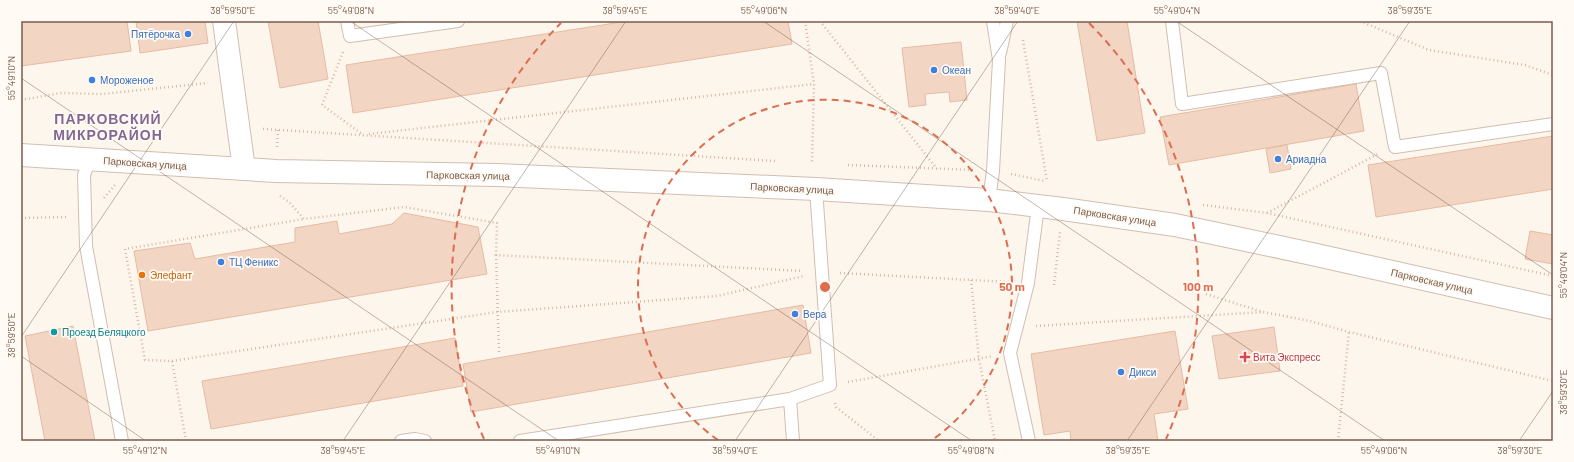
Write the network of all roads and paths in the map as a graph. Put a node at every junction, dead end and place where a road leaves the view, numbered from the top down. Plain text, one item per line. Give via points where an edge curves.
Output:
1 (224, 21) edge
2 (346, 21) edge
3 (458, 21) edge
4 (805, 21) edge
5 (820, 21) edge
6 (993, 21) edge
7 (1007, 21) edge
8 (1172, 21) edge
9 (1360, 21) edge
10 (350, 36) junction
11 (1023, 36) dead end
12 (999, 60) junction
13 (1553, 75) edge
14 (232, 81) junction
15 (814, 84) junction
16 (21, 100) edge
17 (1553, 124) edge
18 (1395, 147) junction
19 (21, 155) edge
20 (90, 159) junction
21 (812, 164) dead end
22 (244, 169) junction
23 (937, 169) dead end
24 (1047, 181) dead end
25 (117, 184) dead end
26 (816, 189) junction
27 (278, 195) dead end
28 (989, 200) junction
29 (1038, 206) junction
30 (1063, 209) junction
31 (1267, 214) dead end
32 (86, 216) junction
33 (21, 218) edge
34 (304, 219) junction
35 (496, 255) junction
36 (822, 272) junction
37 (971, 280) junction
38 (1028, 283) junction
39 (1054, 285) dead end
40 (1206, 294) dead end
41 (1553, 308) edge
42 (498, 312) junction
43 (1263, 312) junction
44 (1032, 326) dead end
45 (1350, 332) junction
46 (499, 352) dead end
47 (1010, 353) junction
48 (979, 359) junction
49 (172, 361) junction
50 (1553, 381) edge
51 (830, 385) junction
52 (790, 399) junction
53 (122, 441) edge
54 (186, 441) edge
55 (401, 441) edge
56 (425, 441) edge
57 (520, 441) edge
58 (793, 441) edge
59 (879, 441) edge
60 (995, 441) edge
61 (1029, 441) edge
62 (1338, 441) edge

1 - 14 street
2 - 10 lane
3 - 10 lane
4 - 15 path
5 - 23 path
6 - 12 lane
7 - 12 lane
8 - 18 lane via 1182,104 1381,72
9 - 13 path via 1429,50 1525,65
10 - 15 path via 322,105 363,134
11 - 24 path
12 - 28 lane
14 - 16 path via 102,94 61,93
14 - 22 street
15 - 21 path
17 - 18 lane
18 - 31 path via 1368,158
19 - 20 street, Парковская улица
20 - 22 street, Парковская улица
20 - 32 lane via 84,175
22 - 26 street, Парковская улица via 497,175
25 - 32 path
26 - 28 street, Парковская улица
26 - 36 lane
27 - 34 path via 289,202
28 - 29 street, Парковская улица
29 - 30 street, Парковская улица
29 - 38 lane
30 - 39 path
30 - 41 street, Парковская улица via 1174,225
32 - 33 path
32 - 53 lane via 86,246
34 - 35 path via 404,207 497,223
34 - 49 path via 125,248 145,360
35 - 36 path
35 - 42 path
36 - 37 path
36 - 42 path via 717,296
36 - 51 lane
37 - 38 path
37 - 48 path
38 - 47 lane
40 - 43 path
42 - 46 path
42 - 49 path
43 - 44 path
43 - 45 path
45 - 50 path
45 - 62 path
47 - 48 path
47 - 61 lane
48 - 51 path
48 - 60 path
49 - 54 path
51 - 52 lane
51 - 59 path via 836,407
52 - 57 lane
52 - 58 lane
55 - 56 lane

